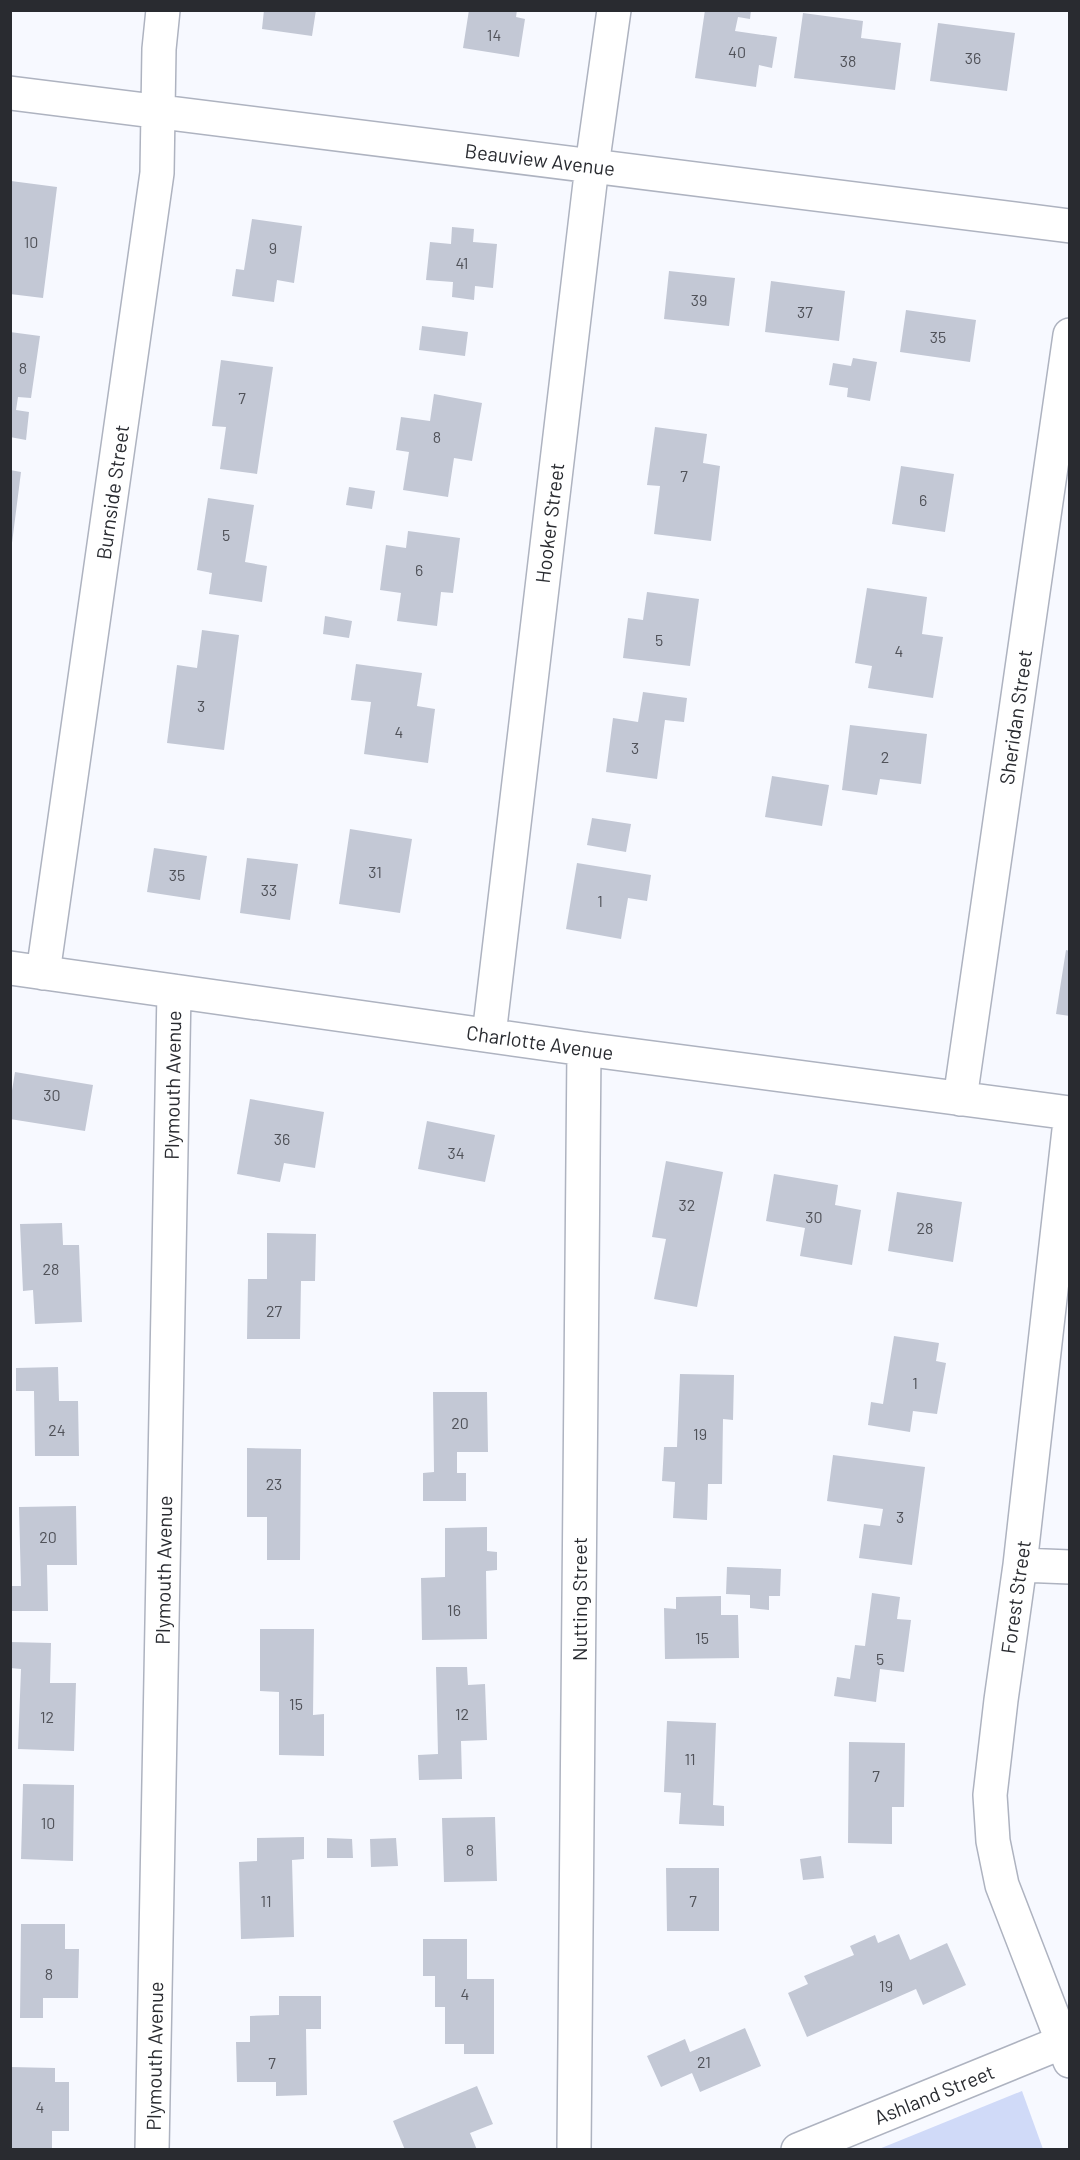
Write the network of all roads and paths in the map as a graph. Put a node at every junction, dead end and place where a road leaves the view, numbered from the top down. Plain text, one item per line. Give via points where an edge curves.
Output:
1 (163, 10) edge
2 (614, 10) edge
3 (10, 93) edge
4 (159, 111) junction
5 (592, 166) junction
6 (1070, 226) edge
7 (1070, 335) edge
8 (10, 968) edge
9 (43, 973) junction
10 (174, 991) junction
11 (489, 1035) junction
12 (584, 1049) junction
13 (960, 1099) junction
14 (1070, 1113) edge
15 (1070, 1121) edge
16 (1020, 1565) junction
17 (1070, 1567) edge
18 (1067, 2047) edge
19 (152, 2150) edge
20 (574, 2150) edge
21 (798, 2150) edge

1 - 4 street, Burnside Street
2 - 5 street, Hooker Street
3 - 4 street, Beauview Avenue
4 - 5 street, Beauview Avenue
4 - 9 street, Burnside Street via 158,173
5 - 6 street, Beauview Avenue
5 - 11 street, Hooker Street
7 - 13 street, Sheridan Street
8 - 9 street, Charlotte Avenue
9 - 10 street, Charlotte Avenue
10 - 11 street, Charlotte Avenue
10 - 19 street, Plymouth Avenue
11 - 12 street, Charlotte Avenue
12 - 13 street, Charlotte Avenue
12 - 20 street, Nutting Street
13 - 14 street, Charlotte Avenue
15 - 16 street, Forest Street
16 - 17 street
16 - 18 street, Forest Street via 990,1795 993,1841 1002,1885
18 - 21 street, Ashland Street

